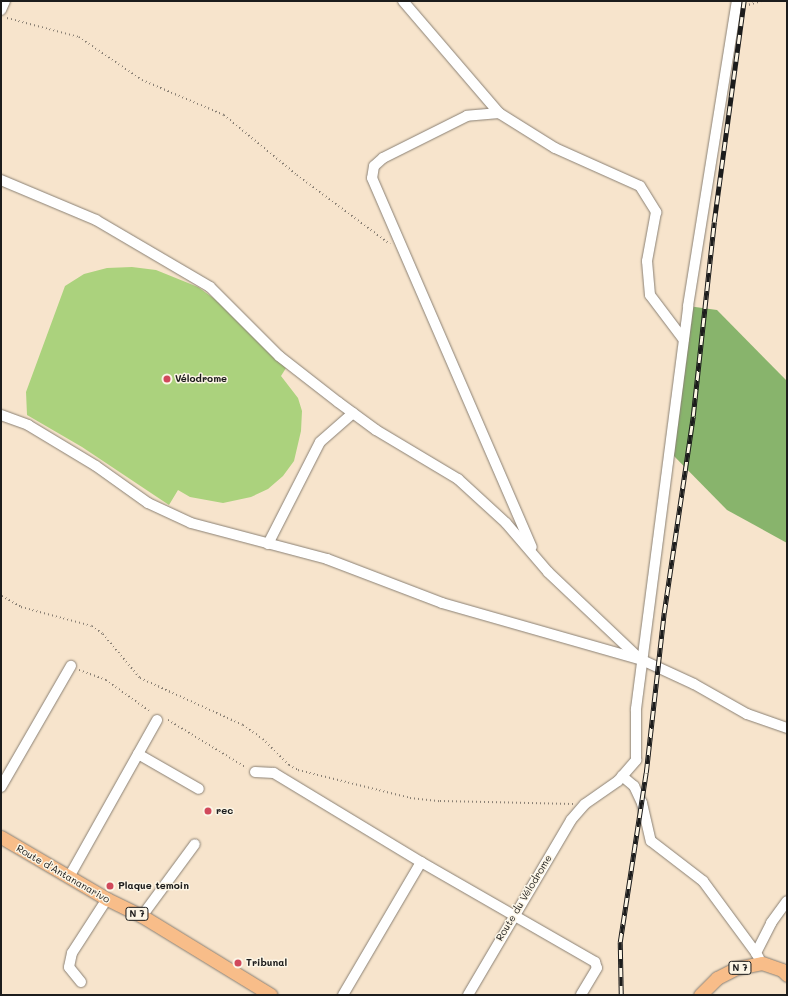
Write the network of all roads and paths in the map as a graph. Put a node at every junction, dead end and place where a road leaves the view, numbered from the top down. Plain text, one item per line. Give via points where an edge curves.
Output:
1 (5, 1) edge
2 (403, 1) edge
3 (737, 1) edge
4 (761, 1) edge
5 (1, 10) edge
6 (736, 12) junction
7 (1, 17) edge
8 (499, 114) junction
9 (1, 180) edge
10 (404, 254) junction
11 (684, 340) junction
12 (353, 413) junction
13 (1, 415) edge
14 (268, 544) junction
15 (535, 555) junction
16 (2, 596) edge
17 (642, 660) junction
18 (71, 666) joint
19 (157, 720) joint
20 (168, 720) dead end
21 (787, 728) edge
22 (138, 754) junction
23 (255, 772) joint
24 (622, 776) junction
25 (1, 788) edge
26 (199, 789) dead end
27 (585, 804) junction
28 (1, 837) edge
29 (195, 844) dead end
30 (421, 862) junction
31 (69, 877) junction
32 (107, 899) junction
33 (787, 901) edge
34 (514, 914) junction
35 (142, 916) junction
36 (759, 958) junction
37 (787, 975) edge
38 (81, 982) dead end
39 (271, 995) edge
40 (343, 995) edge
41 (468, 995) edge
42 (581, 995) edge
43 (700, 995) edge

1 - 5 street
2 - 8 street
3 - 6 street, Route du Vélodrome
4 - 6 path via 744,5
6 - 11 street, Route du Vélodrome
7 - 10 path via 80,37 142,80 224,115 296,175
8 - 10 street via 467,116 383,158 374,166 372,178
8 - 11 street via 555,148 640,186 656,212 647,261 650,295
9 - 12 street via 96,220 210,287 280,356
10 - 15 street
11 - 17 street, Route du Vélodrome
12 - 14 street via 320,442
12 - 15 street via 458,479 506,523
13 - 14 street via 28,425 96,466 148,502 191,523
14 - 17 street via 327,559 442,603
15 - 17 street via 548,572
16 - 27 path via 21,607 92,626 103,634 140,678 243,726 263,739 298,770 410,798 440,802
17 - 21 street via 694,684 747,714
17 - 24 street, Route du Vélodrome via 636,709 636,760
18 - 19 path via 106,680 149,709
18 - 25 street
19 - 22 street
20 - 23 path
22 - 26 street
22 - 31 street
23 - 30 street via 274,773
24 - 27 street, Route du Vélodrome
24 - 36 street via 634,786 642,803 651,841 703,881
27 - 34 street, Route du Vélodrome via 571,820
28 - 31 main road, Route d'Antananarivo / N 7
29 - 35 street
30 - 34 street
30 - 40 street
31 - 32 main road, Route d'Antananarivo / N 7
32 - 35 main road, Route d'Antananarivo / N 7
32 - 38 street via 72,953 69,966
33 - 36 street via 771,922
34 - 41 street, Route du Vélodrome
34 - 42 street via 595,962 597,968
35 - 39 main road, Route d'Antananarivo / N 7
36 - 37 main road, N 7
36 - 43 main road, N 7 via 717,978

